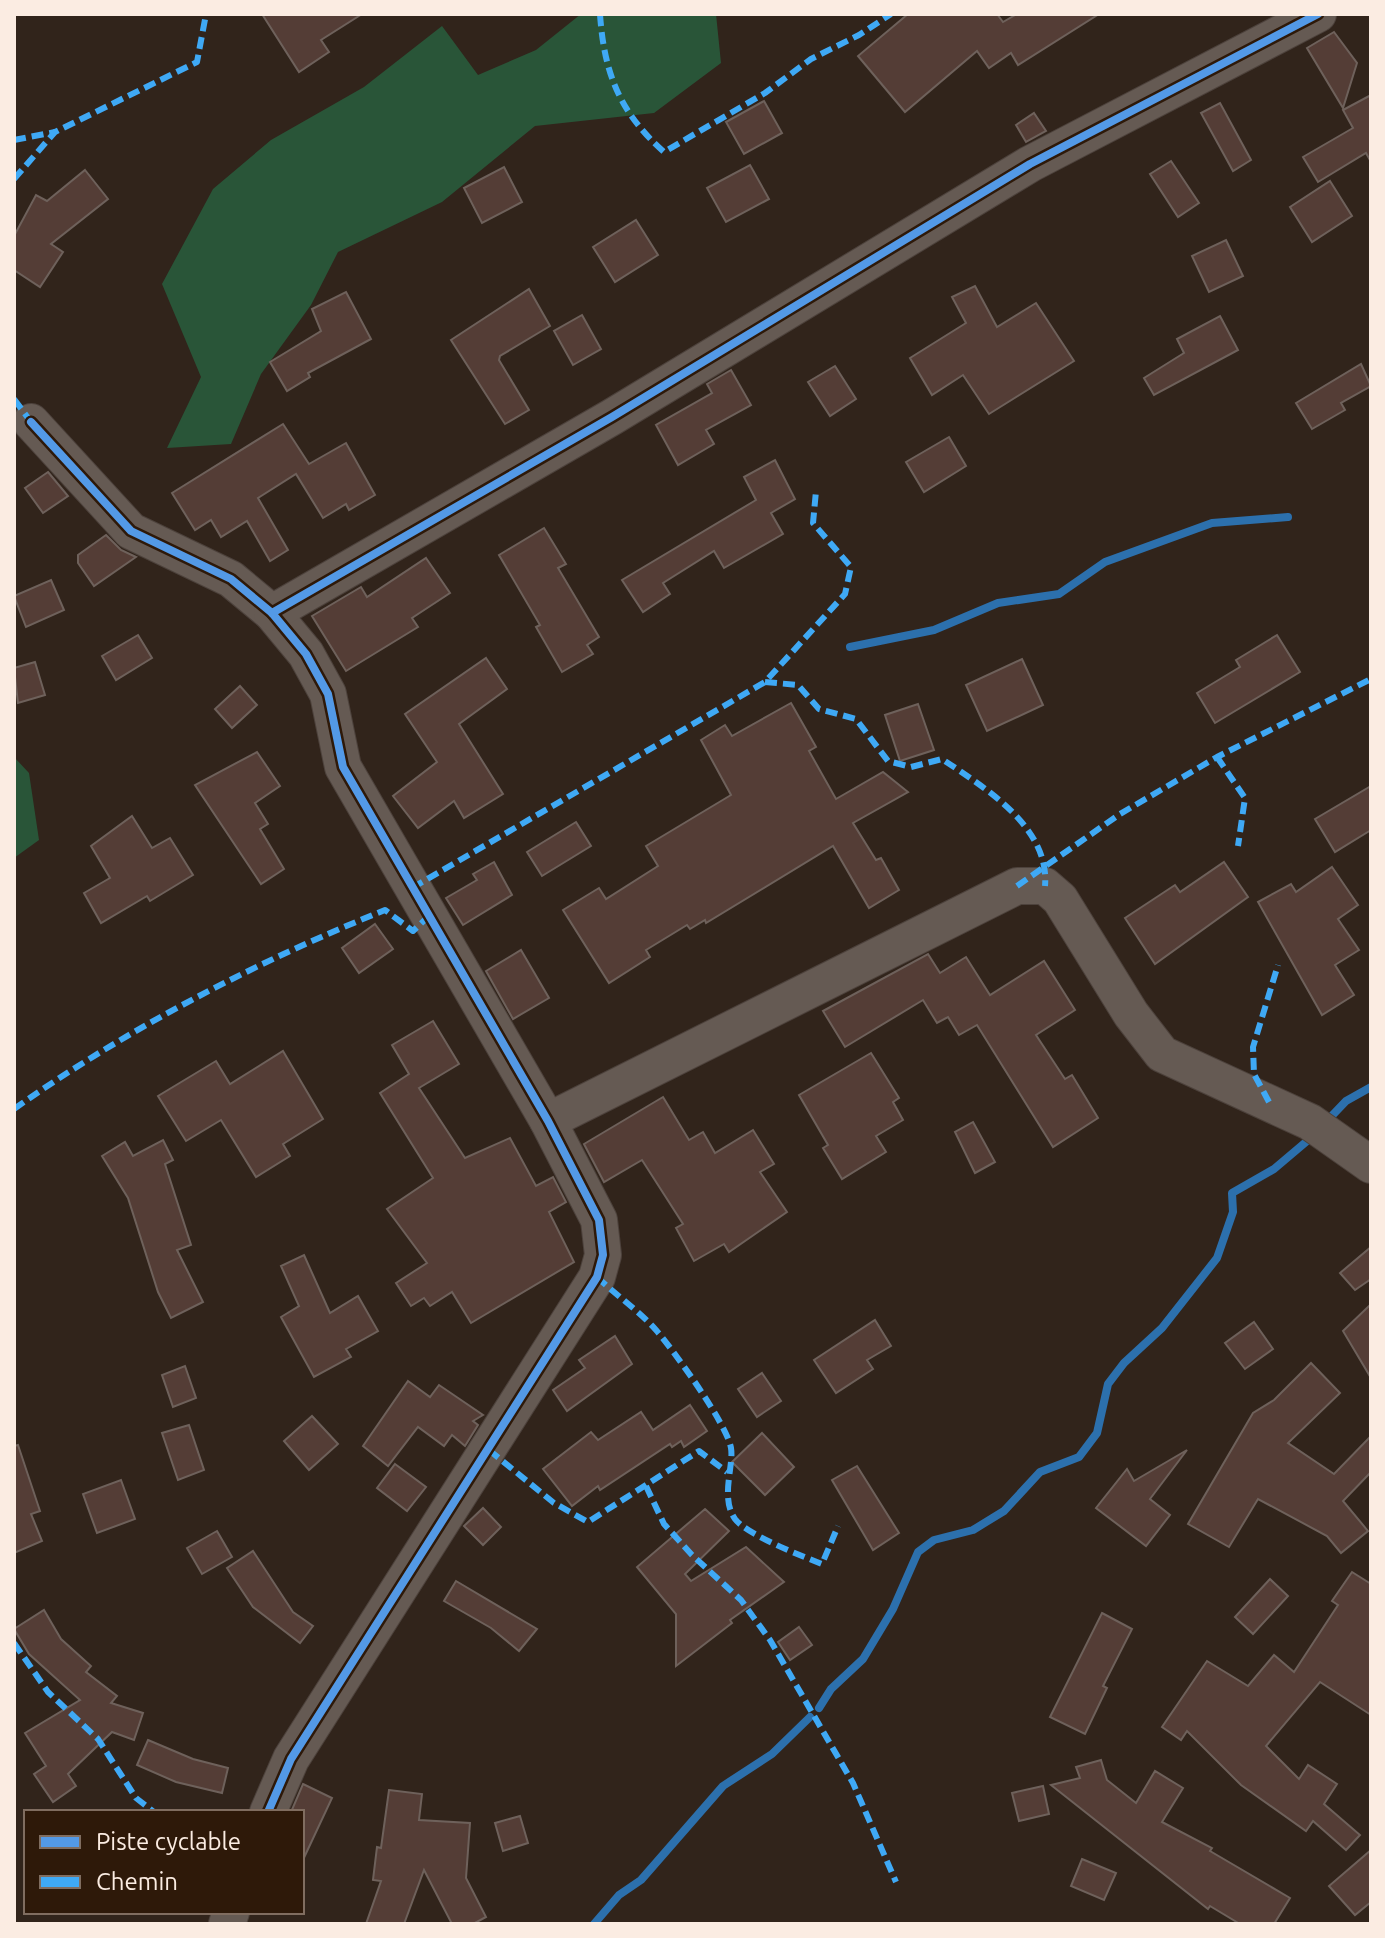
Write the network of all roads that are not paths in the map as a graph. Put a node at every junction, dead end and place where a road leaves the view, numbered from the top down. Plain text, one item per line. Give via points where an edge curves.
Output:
1 (1318, 14) edge
2 (31, 422) dead end
3 (272, 613) junction
4 (548, 1121) junction
5 (1371, 1165) edge
6 (269, 1810) edge

1 - 3 street via 1030,164 612,417
2 - 3 street via 131,531 231,579
3 - 4 street via 306,654 328,694 343,767
4 - 5 street via 1017,886 1045,886 1060,899 1162,1054 1321,1130
4 - 6 street via 599,1220 603,1255 597,1277 291,1759

